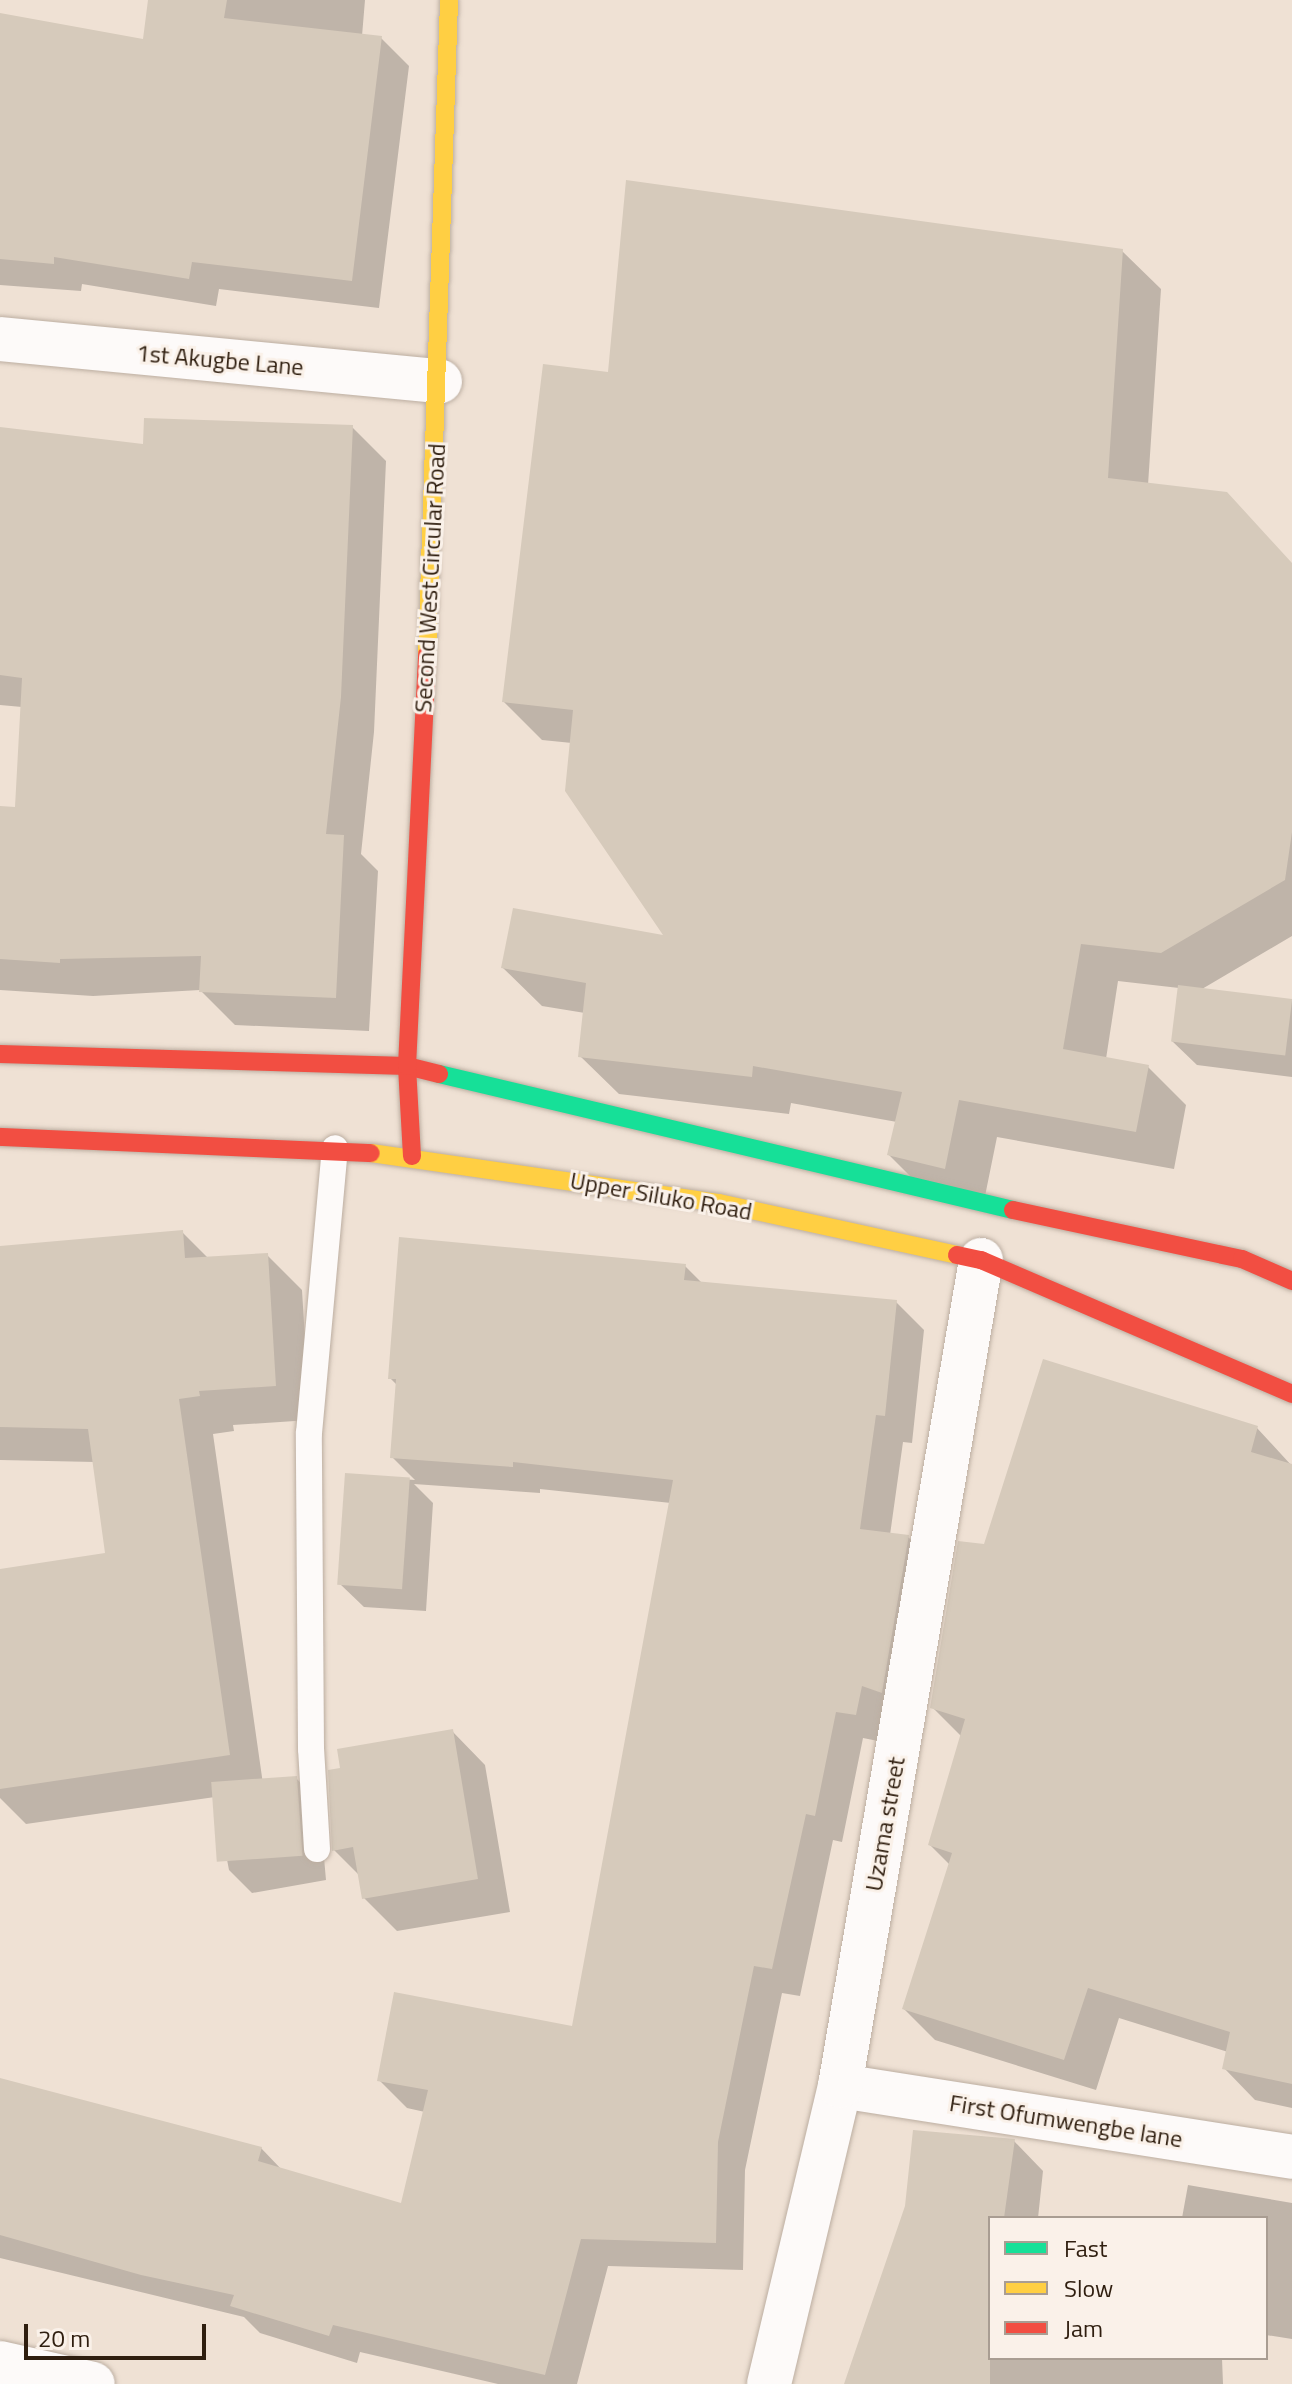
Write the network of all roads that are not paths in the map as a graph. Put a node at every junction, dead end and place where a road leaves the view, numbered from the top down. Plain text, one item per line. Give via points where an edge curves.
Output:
1 (449, 0) edge
2 (0, 339) edge
3 (440, 381) junction
4 (0, 1054) edge
5 (407, 1066) junction
6 (0, 1137) edge
7 (335, 1148) junction
8 (412, 1156) junction
9 (981, 1260) junction
10 (1292, 1281) edge
11 (1292, 1394) edge
12 (317, 1849) dead end
13 (840, 2086) junction
14 (1292, 2157) edge
15 (0, 2363) edge
16 (93, 2384) edge
17 (769, 2384) edge

1 - 3 main road, Second West Circular Road
2 - 3 street, 1st Akugbe Lane
3 - 5 main road, Second West Circular Road
4 - 5 main road
5 - 8 main road, Second West Circular Road
5 - 10 main road via 966,1200 1242,1259
6 - 7 main road, Upper Siluko Road
7 - 8 main road, Upper Siluko Road
7 - 12 lane via 309,1433 311,1749
8 - 9 main road, Upper Siluko Road via 719,1203
9 - 11 main road, Upper Siluko Road
9 - 13 street, Uzama street
13 - 14 street, First Ofumwengbe lane
13 - 17 street, Uzama street
15 - 16 street

